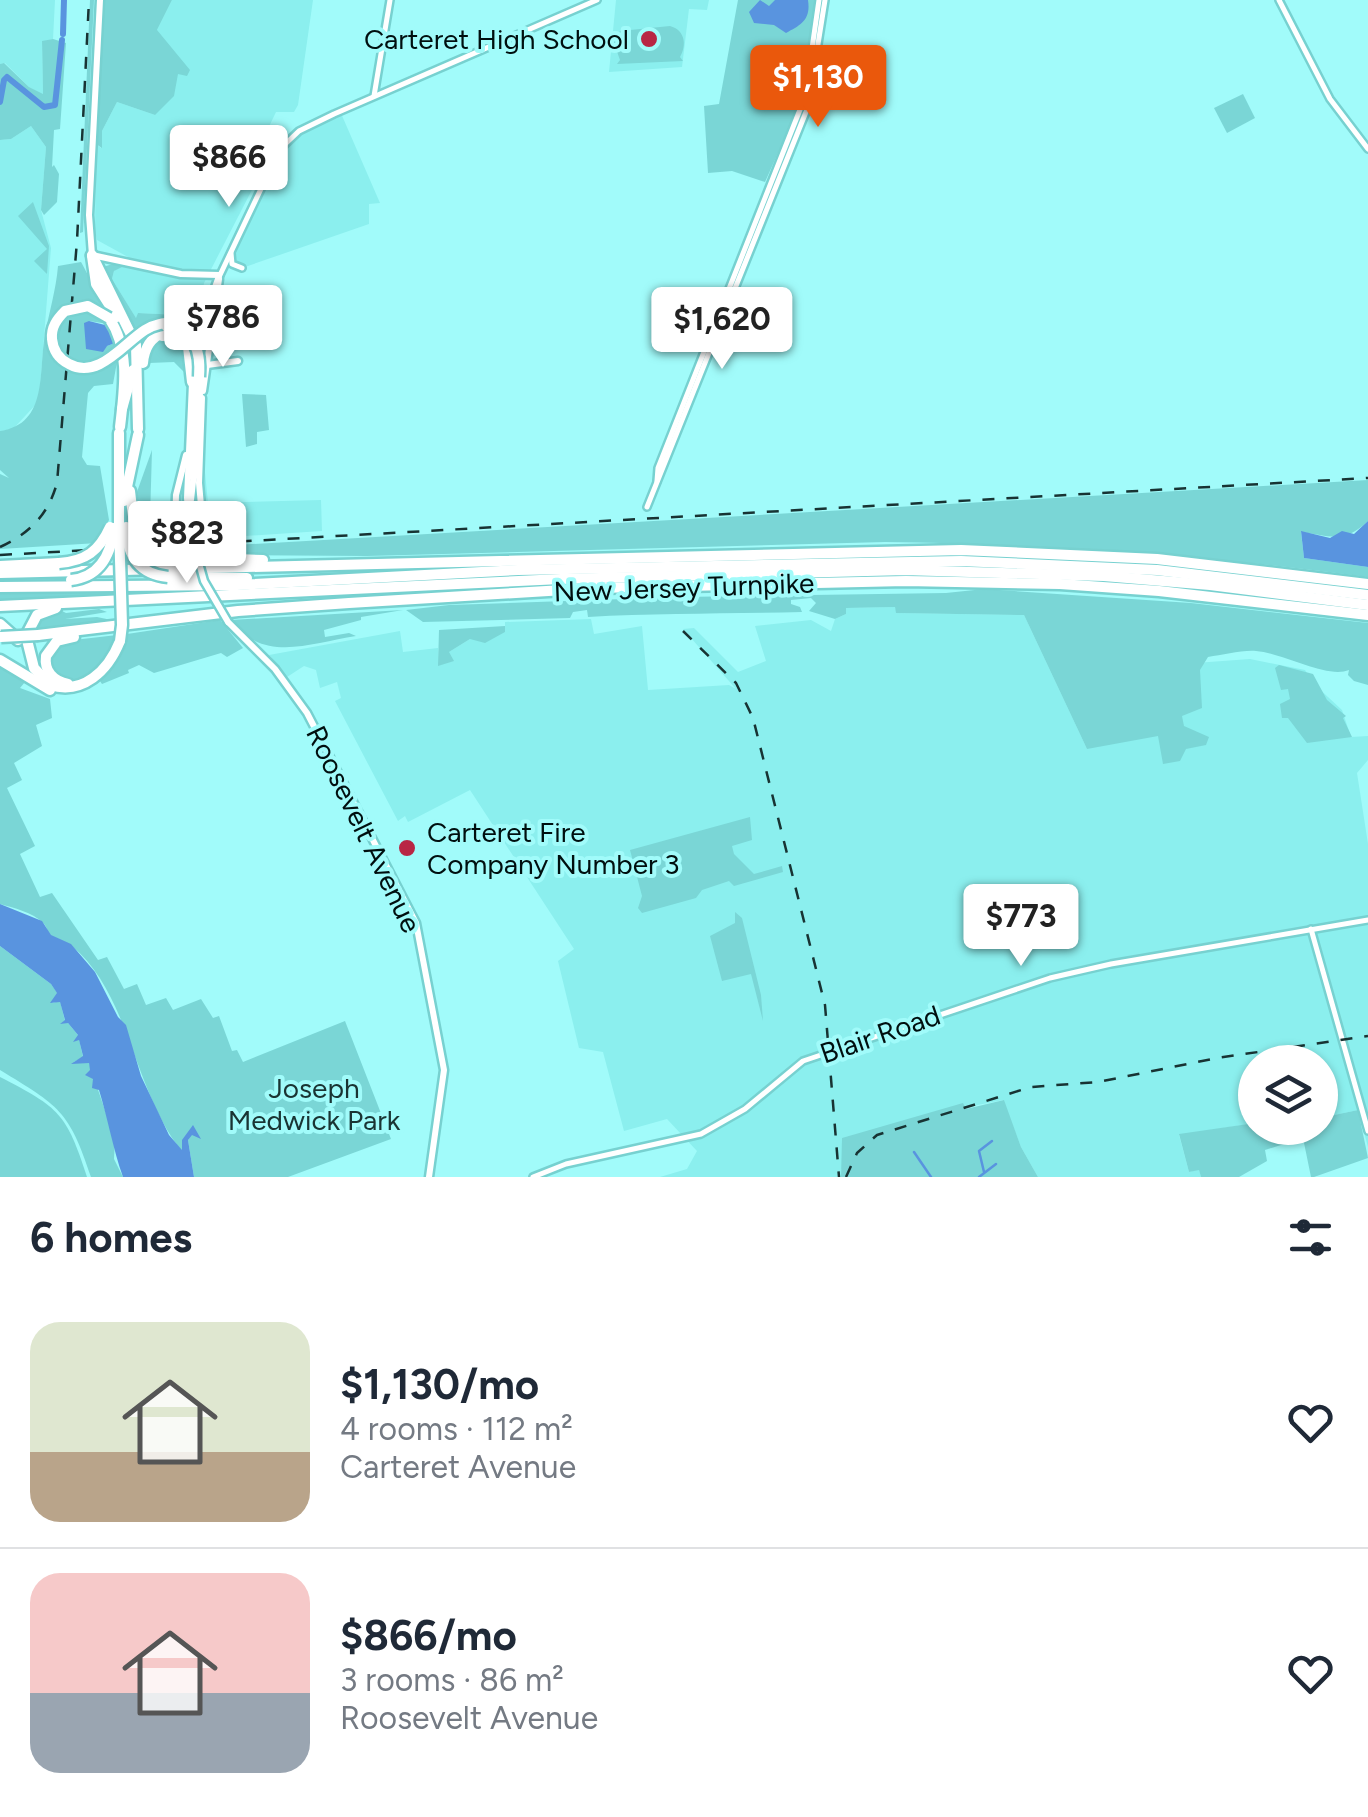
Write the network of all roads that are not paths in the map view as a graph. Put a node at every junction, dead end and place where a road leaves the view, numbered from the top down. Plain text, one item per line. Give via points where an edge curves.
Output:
1 (100, 0) edge
2 (390, 0) edge
3 (598, 0) edge
4 (822, 0) edge
5 (1279, 0) edge
6 (374, 96) junction
7 (1368, 149) edge
8 (232, 246) junction
9 (92, 255) junction
10 (113, 258) junction
11 (242, 268) dead end
12 (100, 270) junction
13 (183, 274) junction
14 (219, 275) junction
15 (212, 292) junction
16 (208, 307) junction
17 (205, 336) junction
18 (112, 356) junction
19 (144, 360) junction
20 (238, 360) dead end
21 (206, 366) junction
22 (195, 380) junction
23 (138, 393) junction
24 (202, 398) junction
25 (122, 408) junction
26 (189, 444) junction
27 (194, 475) junction
28 (123, 479) junction
29 (647, 507) dead end
30 (189, 516) junction
31 (121, 526) junction
32 (304, 564) junction
33 (0, 569) edge
34 (313, 582) junction
35 (1368, 584) edge
36 (0, 585) edge
37 (1368, 595) edge
38 (166, 598) junction
39 (1368, 604) edge
40 (0, 606) edge
41 (215, 614) junction
42 (1368, 615) edge
43 (0, 624) edge
44 (0, 637) edge
45 (121, 641) junction
46 (0, 660) edge
47 (97, 675) junction
48 (53, 691) junction
49 (1368, 920) edge
50 (1311, 929) junction
51 (1368, 1131) edge
52 (430, 1177) edge
53 (532, 1177) edge

1 - 9 main road
2 - 6 street
3 - 6 street, Roosevelt Avenue
4 - 29 street via 808,107
5 - 7 street via 1330,99
6 - 8 street, Roosevelt Avenue via 311,124 282,146
8 - 11 street via 231,260
8 - 14 street, Roosevelt Avenue
9 - 10 main road
9 - 12 highway
9 - 25 highway via 96,284 132,346 131,384
10 - 12 highway
10 - 13 main road
12 - 23 highway via 135,340
13 - 14 main road
13 - 15 main road
14 - 15 main road, Roosevelt Avenue
14 - 17 main road, Roosevelt Avenue
15 - 16 main road, Roosevelt Avenue
16 - 17 main road, Roosevelt Avenue
16 - 18 highway, bridge via 197,323 147,329
17 - 19 highway via 180,329 159,334
17 - 21 main road, Roosevelt Avenue
17 - 22 main road, Roosevelt Avenue
18 - 22 highway, bridge via 153,330 176,328 196,345
18 - 25 highway, bridge via 75,367 59,357 52,340 56,321 71,308 94,307 109,318 122,345
19 - 22 highway via 157,338 178,338 191,353
19 - 23 highway
20 - 21 main road
21 - 24 main road, Roosevelt Avenue
22 - 26 main road, Roosevelt Avenue
22 - 27 highway
23 - 28 highway via 138,432
24 - 26 main road via 203,530 182,535 174,527 175,500
24 - 27 main road, Roosevelt Avenue
25 - 28 highway
26 - 30 main road, Roosevelt Avenue
27 - 30 main road, Roosevelt Avenue
28 - 31 highway
28 - 31 highway via 115,506
30 - 52 main road, Roosevelt Avenue, bridge via 204,581 228,622 307,713 416,922 444,1073
31 - 32 highway, bridge via 162,556
31 - 33 highway, bridge via 75,562
31 - 34 highway, bridge via 137,564 151,574
31 - 36 highway, bridge via 90,575
31 - 45 highway, bridge
32 - 33 highway, New Jersey Turnpike
32 - 35 highway, New Jersey Turnpike via 981,550 1176,561
34 - 36 highway, New Jersey Turnpike
34 - 37 highway, New Jersey Turnpike via 518,570 961,560 1139,569
38 - 39 highway, New Jersey Turnpike via 905,570 1122,577
38 - 40 highway, New Jersey Turnpike
38 - 47 highway via 51,609 33,620 27,648 45,682 67,688
41 - 42 highway, New Jersey Turnpike via 598,588 906,581 1140,589
41 - 44 highway, New Jersey Turnpike, bridge
41 - 47 highway via 60,640 47,651 46,665 57,681 79,683
43 - 48 highway
45 - 47 highway
45 - 48 highway via 99,678 74,691
46 - 48 highway
49 - 50 street, Blair Road
50 - 51 street
50 - 53 street, Blair Road via 1042,980 803,1061 746,1109 700,1134

